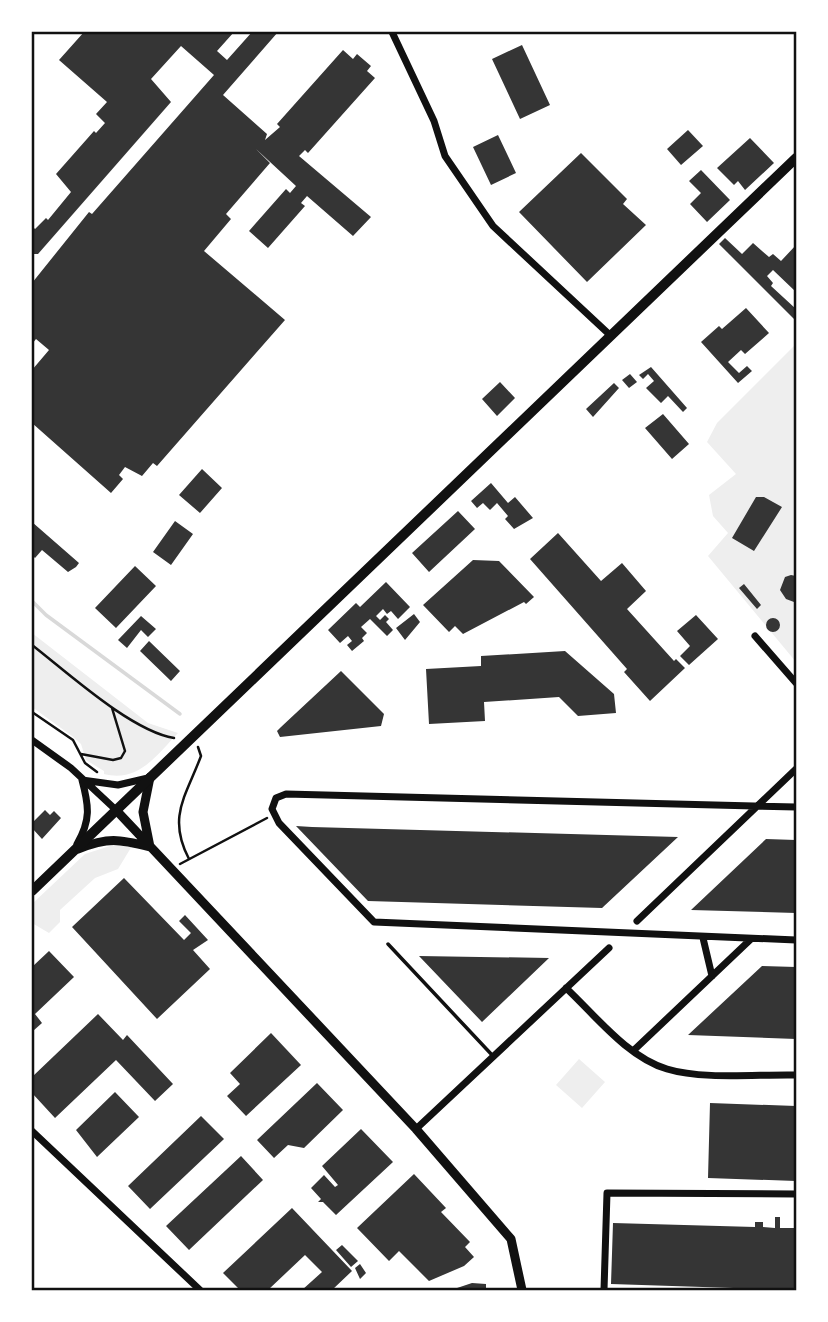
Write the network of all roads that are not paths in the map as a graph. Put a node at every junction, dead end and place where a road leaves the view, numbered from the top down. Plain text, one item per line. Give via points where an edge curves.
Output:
1 (391, 32) edge
2 (796, 158) edge
3 (611, 336) junction
4 (754, 636) dead end
5 (796, 683) edge
6 (32, 740) edge
7 (796, 769) edge
8 (150, 778) junction
9 (82, 780) junction
10 (757, 806) junction
11 (796, 807) edge
12 (116, 810) junction
13 (150, 847) junction
14 (73, 851) junction
15 (32, 891) edge
16 (637, 921) dead end
17 (703, 937) junction
18 (751, 939) junction
19 (796, 940) edge
20 (388, 944) dead end
21 (609, 948) dead end
22 (712, 976) junction
23 (566, 988) junction
24 (633, 1051) junction
25 (494, 1056) junction
26 (796, 1075) edge
27 (416, 1129) junction
28 (32, 1131) edge
29 (796, 1194) edge
30 (200, 1290) edge
31 (522, 1290) edge
32 (604, 1290) edge

1 - 3 street via 434,121 445,156 493,226
2 - 3 main road
3 - 8 main road
4 - 5 street
6 - 9 street
7 - 10 street
8 - 9 street via 118,785
8 - 12 main road
8 - 13 street via 143,812
9 - 12 street
9 - 14 street via 90,810
10 - 11 street
10 - 16 street
10 - 17 street via 286,794 276,798 273,815 279,824 374,922
12 - 13 street
12 - 14 main road
13 - 14 street via 118,838
13 - 27 street
14 - 15 main road
17 - 18 street
17 - 22 street
18 - 19 street
18 - 22 street
20 - 25 lane
21 - 23 street
22 - 24 street
23 - 24 street
23 - 25 street
24 - 26 street via 666,1069
25 - 27 street
27 - 31 street via 511,1239
28 - 30 street
29 - 32 street via 607,1193

